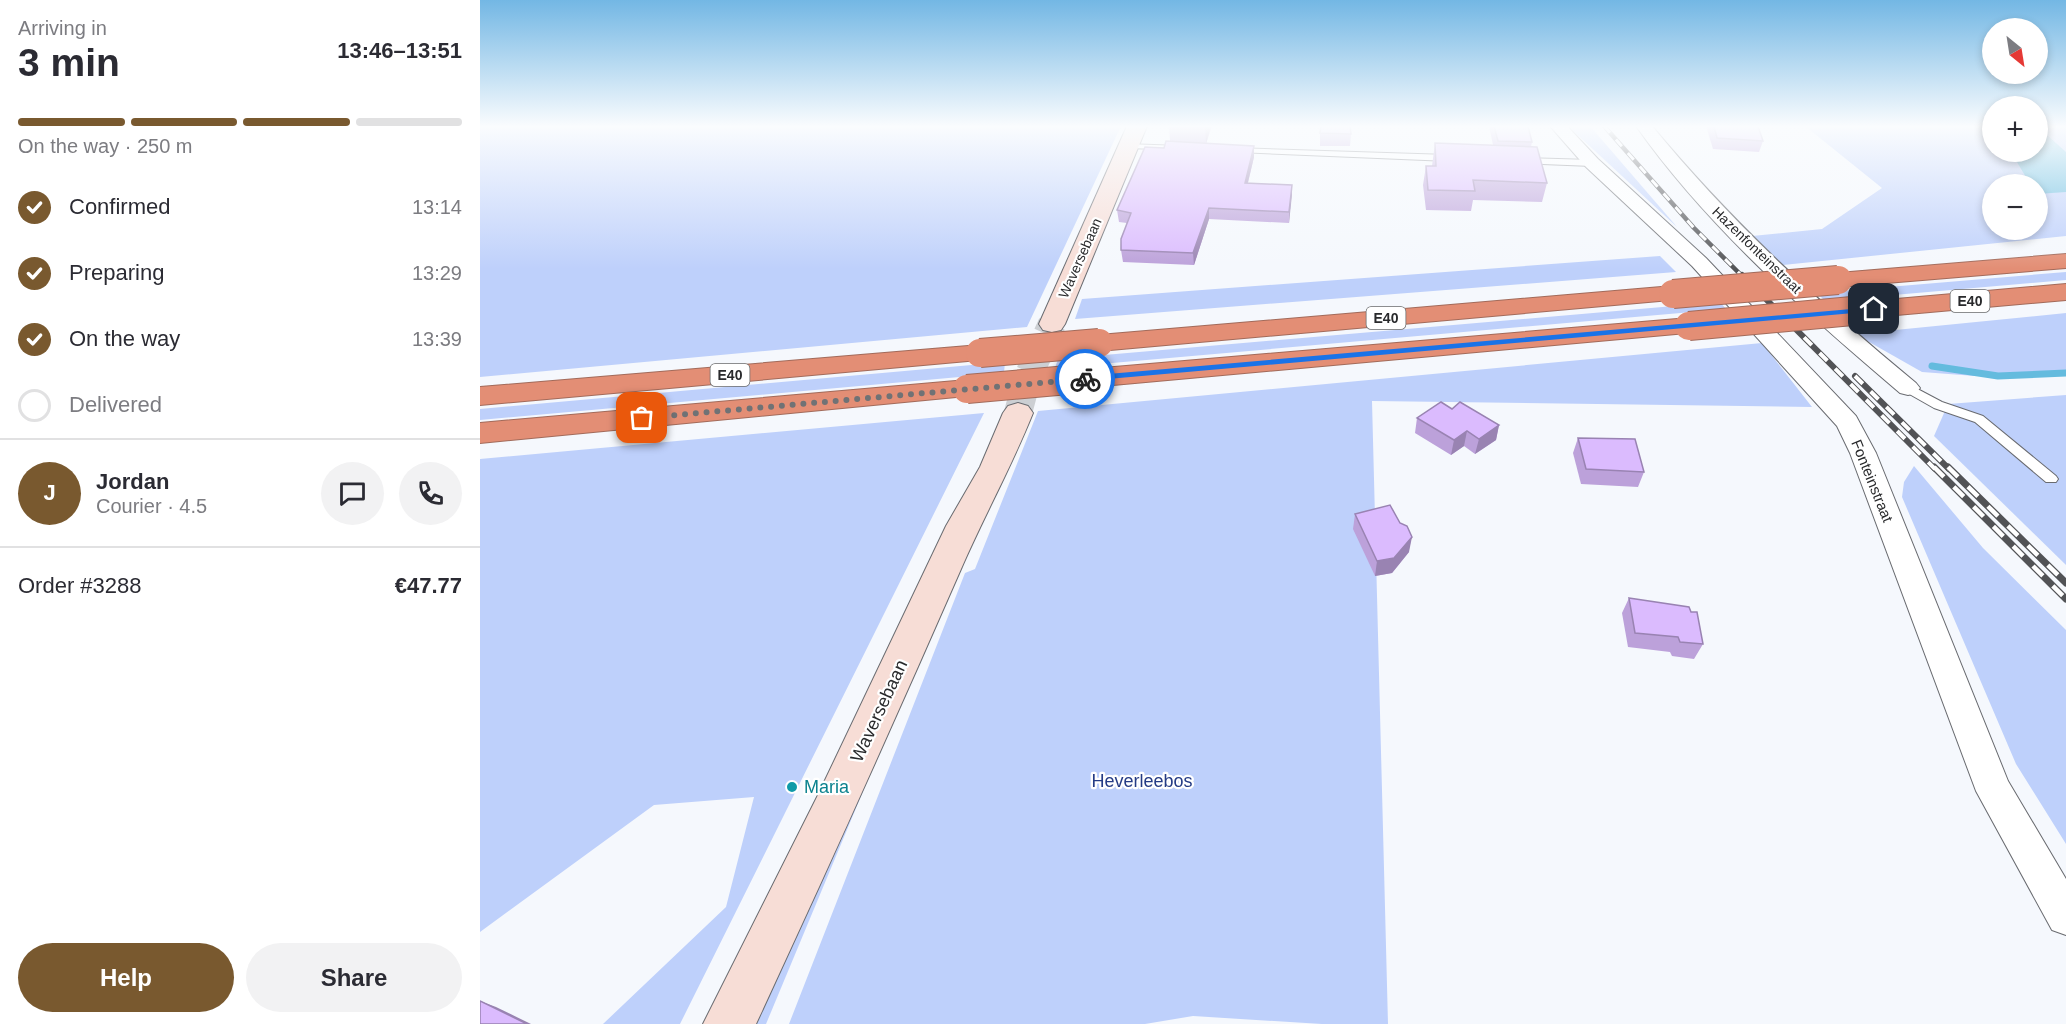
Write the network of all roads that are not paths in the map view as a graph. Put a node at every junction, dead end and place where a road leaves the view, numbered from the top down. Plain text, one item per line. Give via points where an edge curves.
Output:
1 (1117, 174) edge
2 (1604, 174) edge
3 (1684, 174) edge
4 (2066, 261) edge
5 (2066, 292) edge
6 (1052, 324) tunnel mouth
7 (1908, 388) joint
8 (480, 396) edge
9 (1011, 413) tunnel mouth
10 (480, 433) edge
11 (2051, 479) dead end
12 (2066, 916) edge
13 (729, 1024) edge

1 - 6 street, Waversebaan
2 - 12 street, Fonteinstraat via 1699,261 1847,422 1863,453 1994,791
3 - 7 street, Hazenfonteinstraat via 1707,201 1855,344
4 - 8 highway, E40, bridge
5 - 10 highway, E40, bridge
7 - 11 lane via 1938,405 1978,419
9 - 13 street, Waversebaan via 996,467 963,526 832,812

